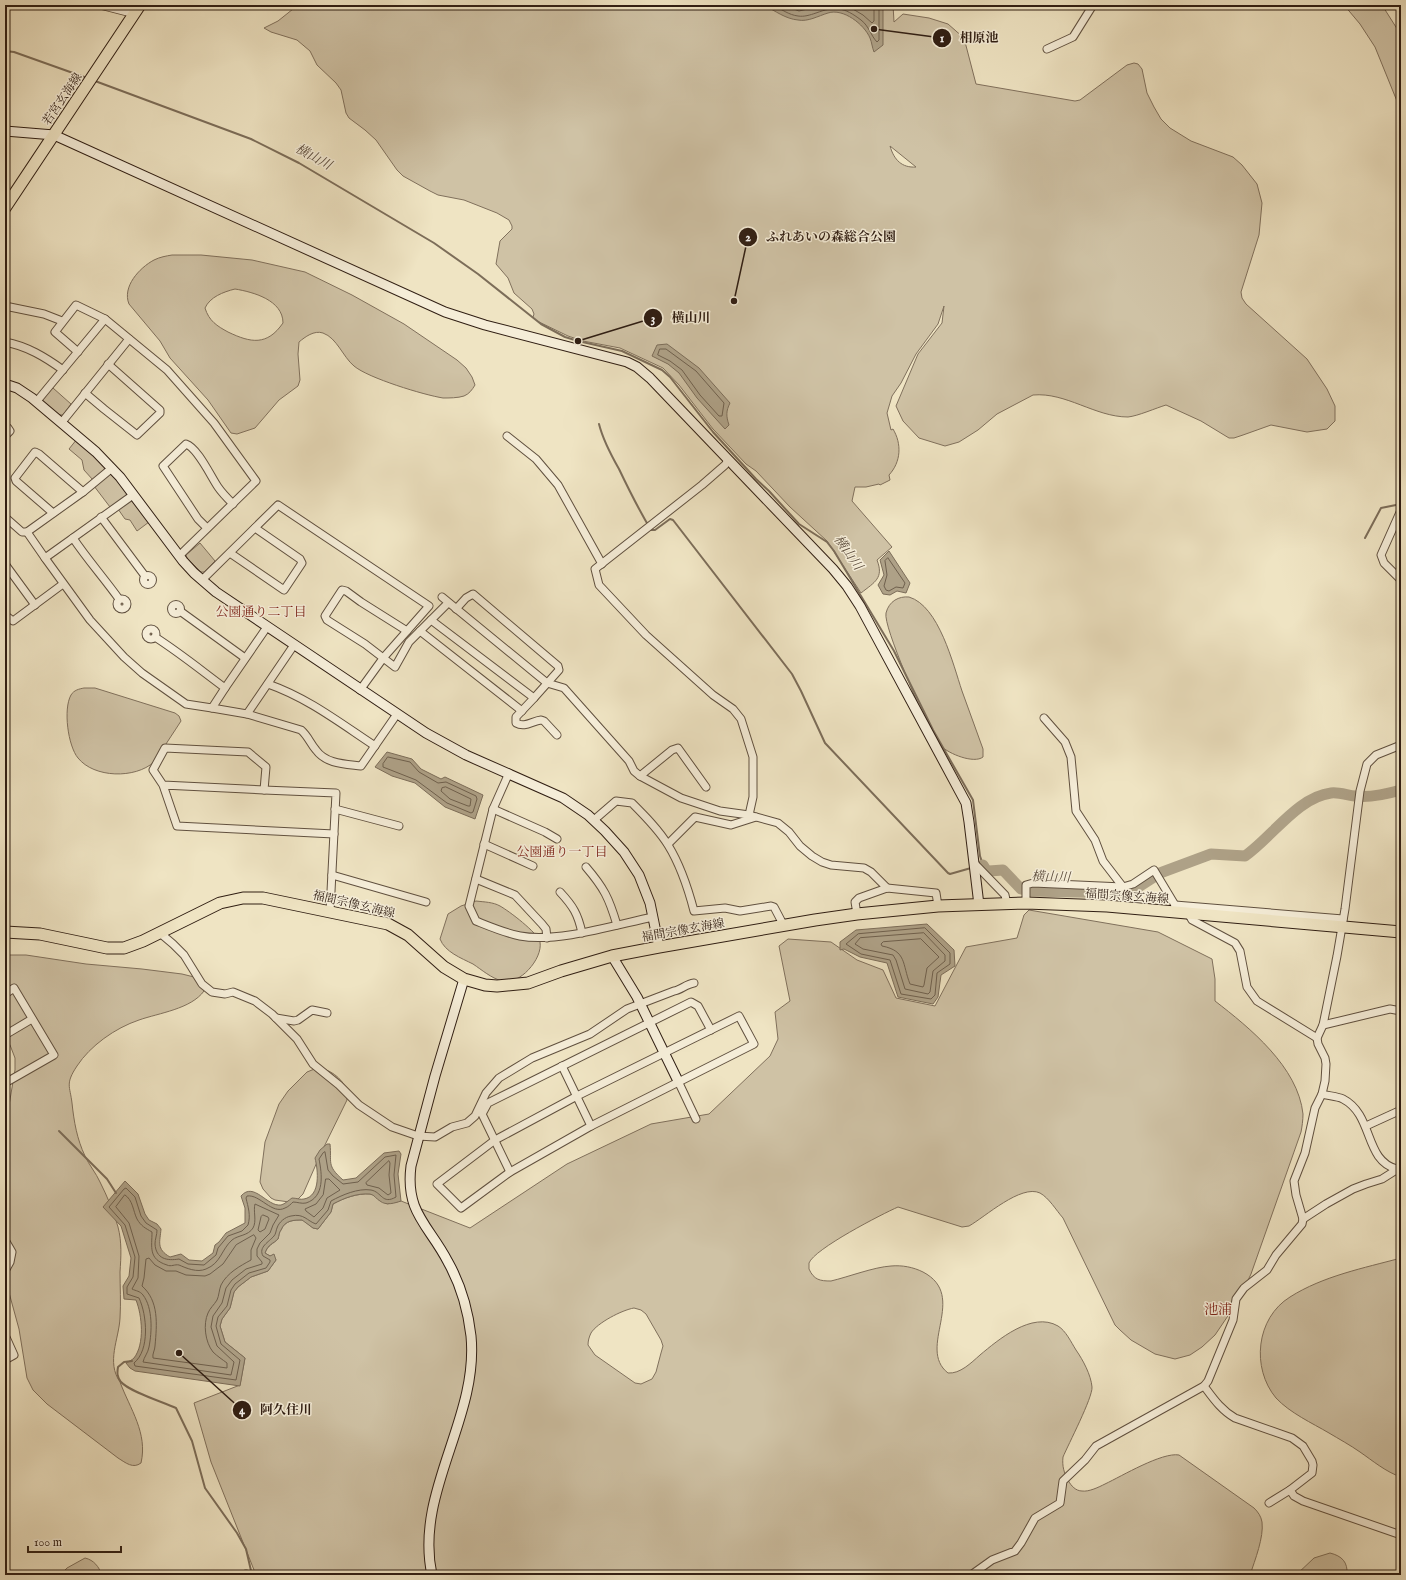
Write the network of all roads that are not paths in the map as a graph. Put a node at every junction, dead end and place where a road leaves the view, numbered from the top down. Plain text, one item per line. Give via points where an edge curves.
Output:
1 (100, 5) edge
2 (1093, 5) edge
3 (138, 10) edge
4 (1047, 49) dead end
5 (5, 131) edge
6 (54, 135) junction
7 (5, 208) edge
8 (5, 306) edge
9 (105, 319) junction
10 (62, 322) junction
11 (129, 339) junction
12 (5, 342) edge
13 (78, 352) junction
14 (108, 364) junction
15 (63, 370) junction
16 (5, 384) edge
17 (85, 393) junction
18 (37, 401) junction
19 (62, 422) junction
20 (5, 426) edge
21 (5, 436) edge
22 (507, 436) dead end
23 (728, 460) junction
24 (112, 468) junction
25 (82, 492) junction
26 (133, 495) junction
27 (232, 504) junction
28 (1401, 510) edge
29 (53, 513) junction
30 (5, 517) edge
31 (102, 517) junction
32 (207, 528) junction
33 (255, 528) junction
34 (27, 532) junction
35 (73, 538) junction
36 (230, 553) junction
37 (179, 556) junction
38 (45, 558) junction
39 (5, 564) edge
40 (602, 564) junction
41 (146, 576) dead end
42 (202, 580) junction
43 (1401, 580) edge
44 (63, 584) junction
45 (442, 597) dead end
46 (119, 599) dead end
47 (448, 602) junction
48 (35, 605) junction
49 (456, 609) junction
50 (180, 612) dead end
51 (5, 615) edge
52 (431, 620) junction
53 (267, 627) junction
54 (407, 631) junction
55 (420, 631) junction
56 (155, 637) dead end
57 (294, 645) junction
58 (384, 657) junction
59 (245, 658) junction
60 (547, 683) junction
61 (268, 684) junction
62 (225, 688) junction
63 (360, 690) junction
64 (534, 698) junction
65 (212, 708) junction
66 (522, 711) junction
67 (246, 714) junction
68 (397, 714) junction
69 (1044, 718) dead end
70 (557, 735) dead end
71 (1401, 745) edge
72 (375, 746) junction
73 (509, 773) junction
74 (640, 776) junction
75 (163, 785) junction
76 (706, 787) dead end
77 (264, 790) junction
78 (335, 809) junction
79 (493, 809) junction
80 (753, 816) junction
81 (594, 820) junction
82 (399, 826) dead end
83 (334, 834) junction
84 (556, 839) dead end
85 (484, 844) junction
86 (668, 844) junction
87 (975, 864) junction
88 (533, 866) dead end
89 (586, 867) dead end
90 (332, 875) junction
91 (476, 879) junction
92 (1123, 887) junction
93 (887, 888) junction
94 (560, 892) dead end
95 (426, 902) dead end
96 (1026, 903) junction
97 (979, 904) junction
98 (1007, 904) junction
99 (938, 906) junction
100 (1174, 908) junction
101 (330, 911) junction
102 (1188, 913) junction
103 (857, 914) junction
104 (653, 917) junction
105 (1343, 923) junction
106 (617, 925) junction
107 (784, 926) junction
108 (5, 932) edge
109 (582, 932) junction
110 (1401, 932) edge
111 (160, 933) junction
112 (547, 938) junction
113 (659, 947) junction
114 (612, 956) junction
115 (463, 982) junction
116 (694, 983) dead end
117 (5, 994) edge
118 (640, 1003) junction
119 (1401, 1011) edge
120 (327, 1013) dead end
121 (276, 1018) junction
122 (32, 1019) junction
123 (649, 1023) junction
124 (1323, 1025) junction
125 (711, 1030) junction
126 (5, 1035) edge
127 (1317, 1038) junction
128 (664, 1053) junction
129 (562, 1066) junction
130 (678, 1081) junction
131 (5, 1083) edge
132 (1322, 1094) junction
133 (576, 1096) junction
134 (1401, 1110) edge
135 (696, 1119) dead end
136 (591, 1126) junction
137 (1366, 1126) junction
138 (418, 1136) junction
139 (495, 1140) junction
140 (1399, 1168) edge
141 (510, 1172) junction
142 (1303, 1219) junction
143 (5, 1240) edge
144 (5, 1271) edge
145 (5, 1335) edge
146 (5, 1360) edge
147 (1204, 1386) junction
148 (1290, 1490) junction
149 (1269, 1503) dead end
150 (1401, 1535) edge
151 (432, 1575) edge
152 (971, 1575) edge

1 - 3 street
2 - 4 street via 1073,37
3 - 6 main road, 若宮玄海線
5 - 6 street
6 - 7 main road, 若宮玄海線
6 - 23 street via 445,312 627,362 650,378
8 - 10 street via 44,314
9 - 10 street via 76,305
9 - 11 street
9 - 13 street
10 - 13 street via 55,332
11 - 14 street
11 - 27 street via 184,387 256,481
12 - 15 street via 29,349
13 - 15 street
14 - 17 street
14 - 17 street via 160,410 160,413 137,435
15 - 18 street
16 - 18 street via 25,392
17 - 19 street
18 - 19 street
19 - 24 street
20 - 21 street via 10,431
22 - 40 street via 536,459 558,485
23 - 40 street via 726,465 702,485
23 - 87 street via 847,586 966,803
24 - 25 street
24 - 26 street
25 - 29 street
25 - 29 street via 35,452 15,478
26 - 31 street
26 - 37 street
27 - 32 street
27 - 32 street via 190,445 186,444 163,466 198,519
28 - 43 street via 1381,555 1384,563
29 - 34 street
30 - 34 street via 22,532
31 - 35 street
31 - 41 street
32 - 37 street
33 - 36 street
33 - 36 street via 300,559 302,563 284,590
33 - 54 street via 278,505 429,606
34 - 38 street
35 - 38 street
35 - 46 street
36 - 42 street
37 - 42 street
38 - 44 street
39 - 48 street
40 - 80 street via 595,569 599,585 646,636 707,690 733,709 740,719 753,757
42 - 53 street
44 - 48 street
44 - 65 street via 111,644 142,673 186,704
45 - 47 street
47 - 49 street
47 - 52 street
48 - 51 street via 13,621
49 - 60 street
49 - 60 street via 473,594 558,666 559,670
50 - 59 street
52 - 55 street
52 - 64 street
53 - 57 street
53 - 59 street
54 - 58 street
54 - 58 street via 342,590 325,616 327,620
55 - 58 street via 409,642 396,667
55 - 66 street
56 - 62 street
57 - 61 street
57 - 63 street
58 - 63 street
59 - 62 street
60 - 64 street
60 - 74 street via 564,688
61 - 67 street
61 - 72 street via 297,695 316,706
62 - 65 street
63 - 68 street
64 - 66 street
65 - 67 street
66 - 70 street via 515,720 519,725 541,720
67 - 72 street via 301,730 319,754 333,762 361,766
68 - 72 street
68 - 73 street via 446,745
69 - 92 street via 1065,742 1071,756 1076,811 1095,840 1103,861
71 - 105 street via 1376,755 1367,764 1360,792
73 - 79 street
73 - 81 street via 563,798
74 - 76 street via 678,748
74 - 80 street via 702,806
75 - 77 street
75 - 77 street via 153,770 165,748 248,752 266,767
75 - 83 street via 177,826
77 - 78 street via 336,793
78 - 82 street
78 - 83 street
79 - 84 street
79 - 85 street
80 - 86 street via 731,825 695,818
80 - 93 street via 778,823 800,846 822,862 864,868
81 - 86 street via 616,801 632,803
81 - 104 street via 624,852 639,875 647,892
83 - 90 street
85 - 88 street
85 - 91 street
86 - 107 street via 681,870 694,911 725,908 740,911 771,906
87 - 97 street
87 - 98 street via 1005,895
89 - 106 street via 601,884 608,897
90 - 95 street
90 - 101 street
91 - 112 street via 515,895 546,929
91 - 112 street via 469,906 476,921 508,933
92 - 96 street via 1033,883 1026,885
92 - 100 street via 1133,884 1154,870
93 - 99 street via 936,893
93 - 103 street via 854,902
94 - 109 street via 578,915
96 - 98 main road, 福間宗像玄海線
96 - 100 main road, 福間宗像玄海線
97 - 98 main road, 福間宗像玄海線
97 - 99 main road, 福間宗像玄海線
99 - 103 main road, 福間宗像玄海線
100 - 102 main road, 福間宗像玄海線
100 - 105 street
101 - 111 main road, 福間宗像玄海線 via 263,898 234,900 215,905
101 - 115 main road, 福間宗像玄海線 via 377,920 399,929
102 - 105 main road, 福間宗像玄海線
102 - 127 street via 1192,920 1235,943 1240,951 1248,987 1257,1001
103 - 107 main road, 福間宗像玄海線
104 - 106 street
104 - 113 street
105 - 110 main road, 福間宗像玄海線
105 - 124 street
106 - 109 street
107 - 113 main road, 福間宗像玄海線
108 - 111 main road, 福間宗像玄海線 via 57,937 116,948 131,946
109 - 112 street
111 - 121 street via 184,955 202,984 212,992 233,992 254,1001
113 - 114 main road, 福間宗像玄海線
114 - 115 main road, 福間宗像玄海線 via 518,985 497,986
114 - 118 street
115 - 138 street
116 - 118 street
117 - 122 street via 14,988
118 - 123 street
118 - 138 street via 590,1034 532,1058 499,1078 486,1093 475,1116 467,1123 452,1127 435,1137
119 - 124 street via 1390,1009
120 - 121 street via 312,1010 294,1021
121 - 138 street via 297,1039 313,1064 339,1084 359,1105 392,1127
122 - 126 street
122 - 131 street via 54,1055
123 - 125 street via 691,1002 698,1006
123 - 128 street
123 - 129 street
124 - 127 street
125 - 128 street
125 - 130 street via 739,1016 754,1044
127 - 132 street via 1326,1064
128 - 130 street
128 - 133 street
129 - 133 street
129 - 139 street via 488,1103 482,1114
130 - 135 street
130 - 136 street
132 - 137 street via 1343,1099
132 - 142 street via 1315,1108 1305,1153 1294,1181
133 - 136 street
133 - 139 street
134 - 137 street
136 - 141 street
137 - 140 street via 1377,1155 1385,1164
138 - 151 street via 409,1177 412,1200 422,1222 453,1271 465,1302 471,1337 468,1392 430,1519 428,1540
139 - 141 street
139 - 141 street via 437,1184 461,1208
140 - 142 street via 1382,1179 1353,1189
142 - 147 street via 1298,1230 1281,1248 1268,1270 1244,1288 1236,1299 1229,1332
143 - 144 street via 12,1252
145 - 146 street via 14,1355
147 - 148 street via 1228,1414 1292,1438 1303,1446 1312,1460 1312,1474
147 - 152 street via 1096,1446 1063,1481 1060,1503 1035,1518 1018,1548 992,1560
148 - 149 street
148 - 150 street via 1303,1501

